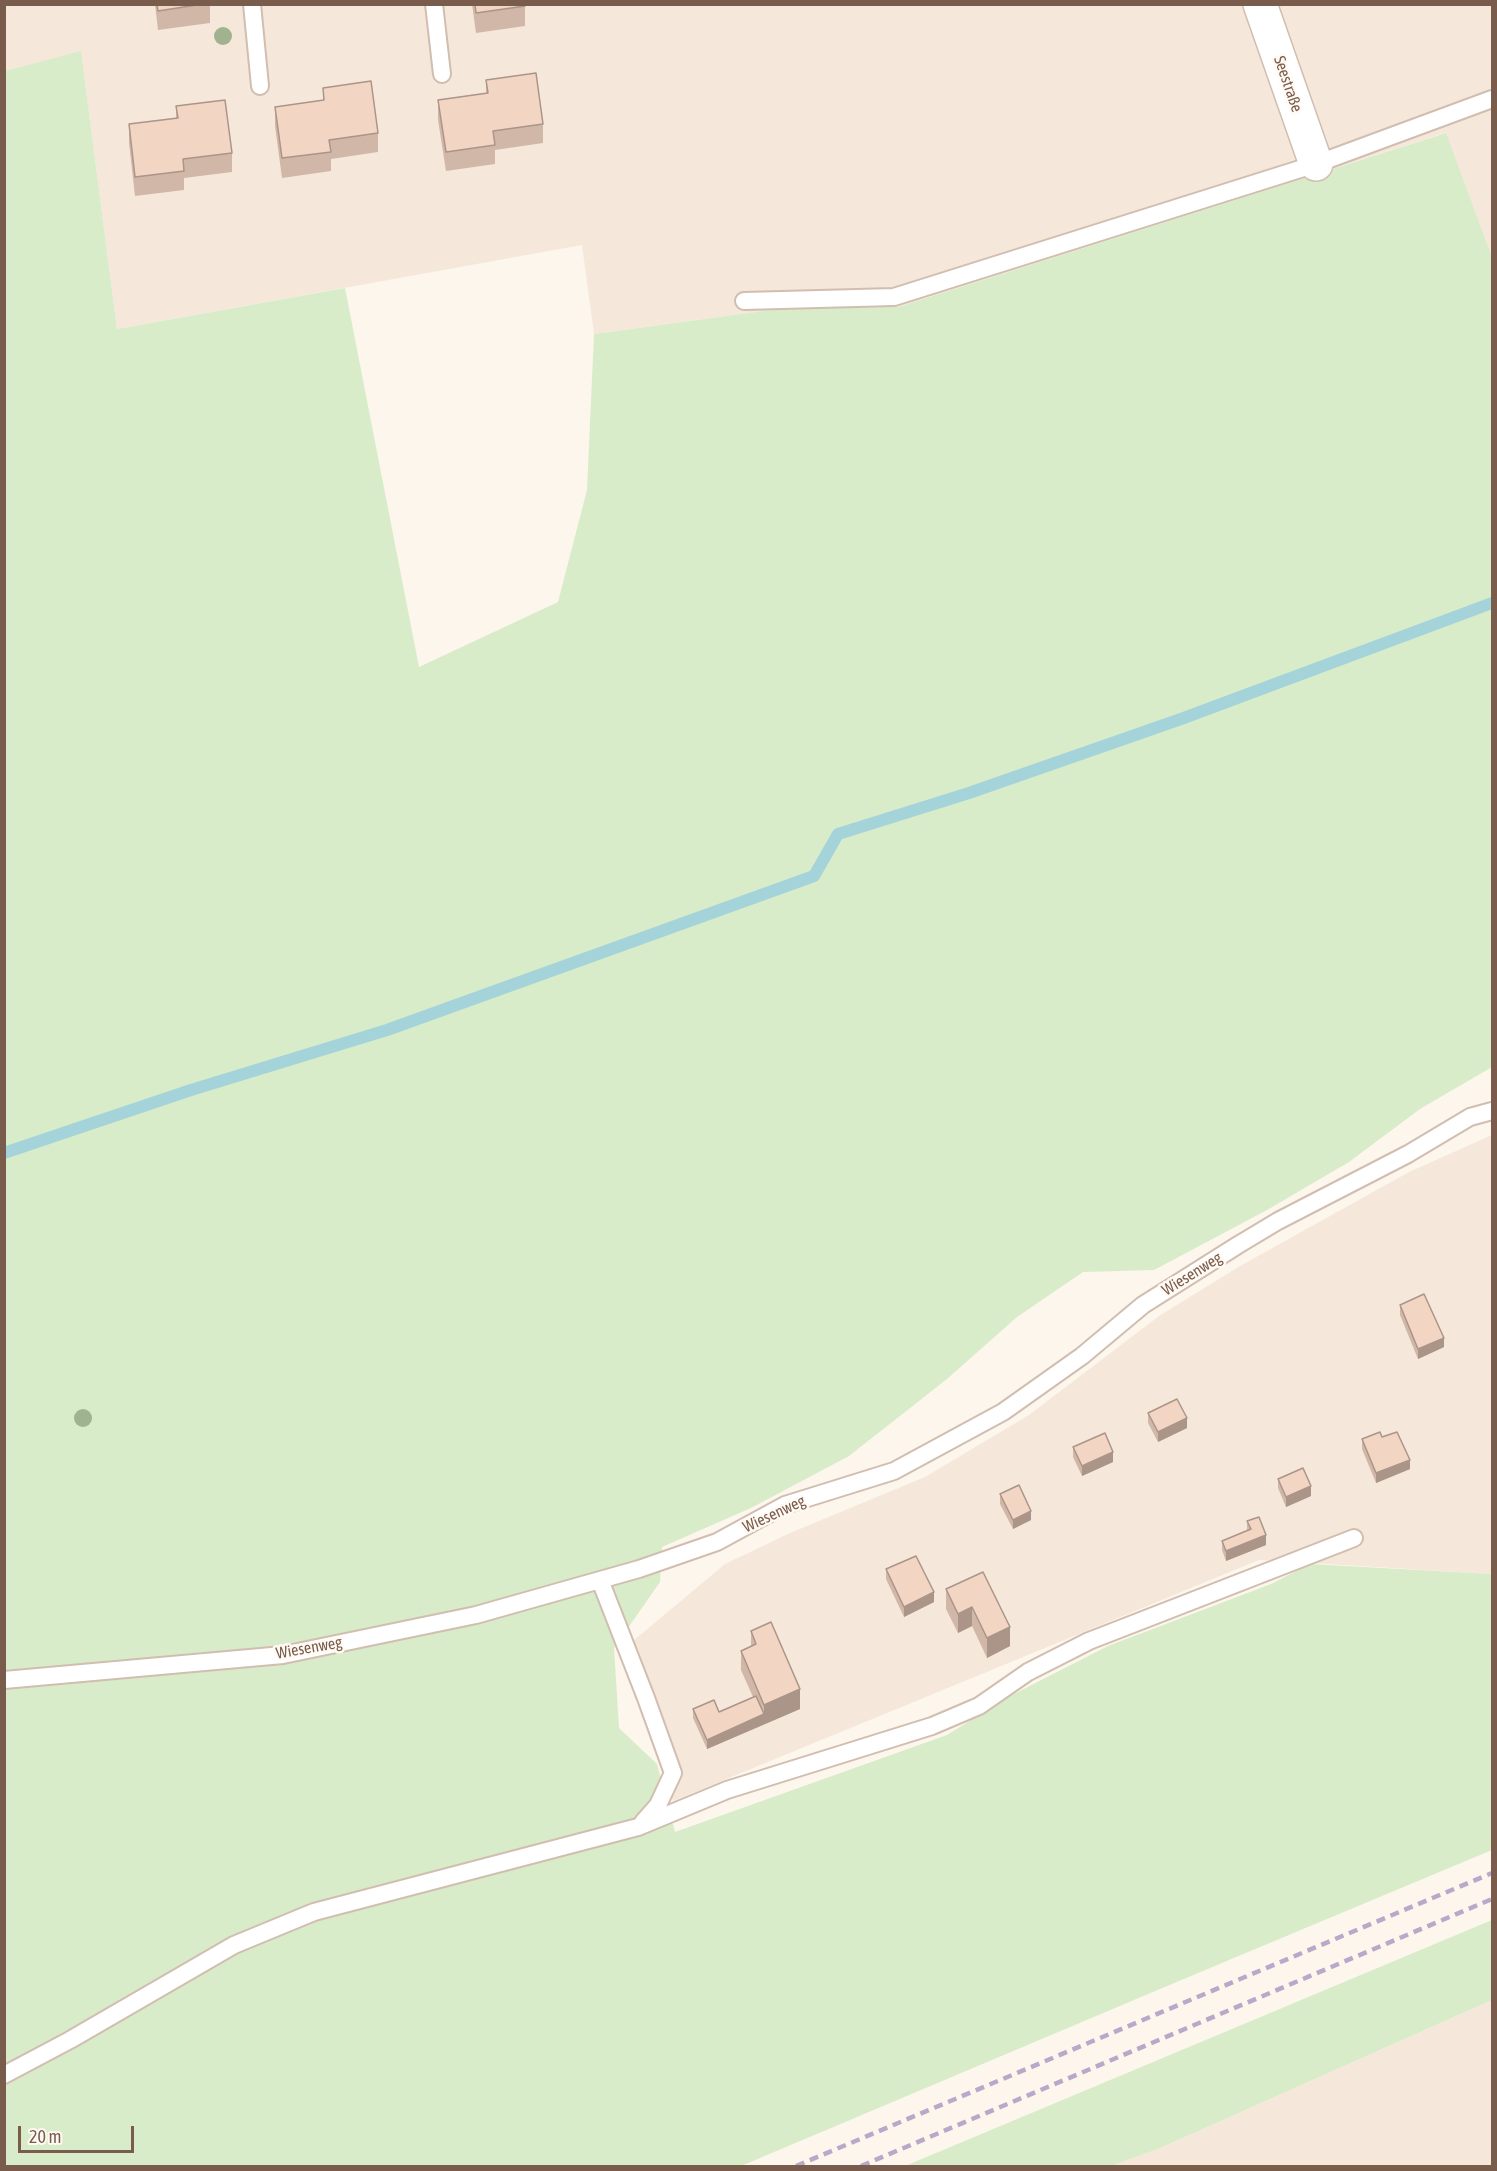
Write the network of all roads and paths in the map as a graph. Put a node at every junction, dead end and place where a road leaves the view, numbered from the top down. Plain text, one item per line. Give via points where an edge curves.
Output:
1 (252, 4) edge
2 (434, 4) edge
3 (1260, 4) edge
4 (442, 74) dead end
5 (260, 86) dead end
6 (1492, 99) edge
7 (1317, 164) junction
8 (744, 301) dead end
9 (1492, 1111) edge
10 (1354, 1538) dead end
11 (600, 1580) junction
12 (4, 1680) edge
13 (638, 1827) junction
14 (4, 2075) edge

1 - 5 lane
2 - 4 lane
3 - 7 street, Seestraße
6 - 7 lane
7 - 8 lane via 894,297
9 - 11 lane, Wiesenweg via 1470,1117 1238,1245 1143,1305 1082,1356 1002,1412 894,1471 785,1505 717,1542
10 - 13 lane via 1089,1641 1028,1672 979,1706 932,1726 727,1790
11 - 12 lane, Wiesenweg via 476,1615 283,1655
11 - 13 lane via 673,1773 658,1805
13 - 14 lane via 314,1912 234,1945

